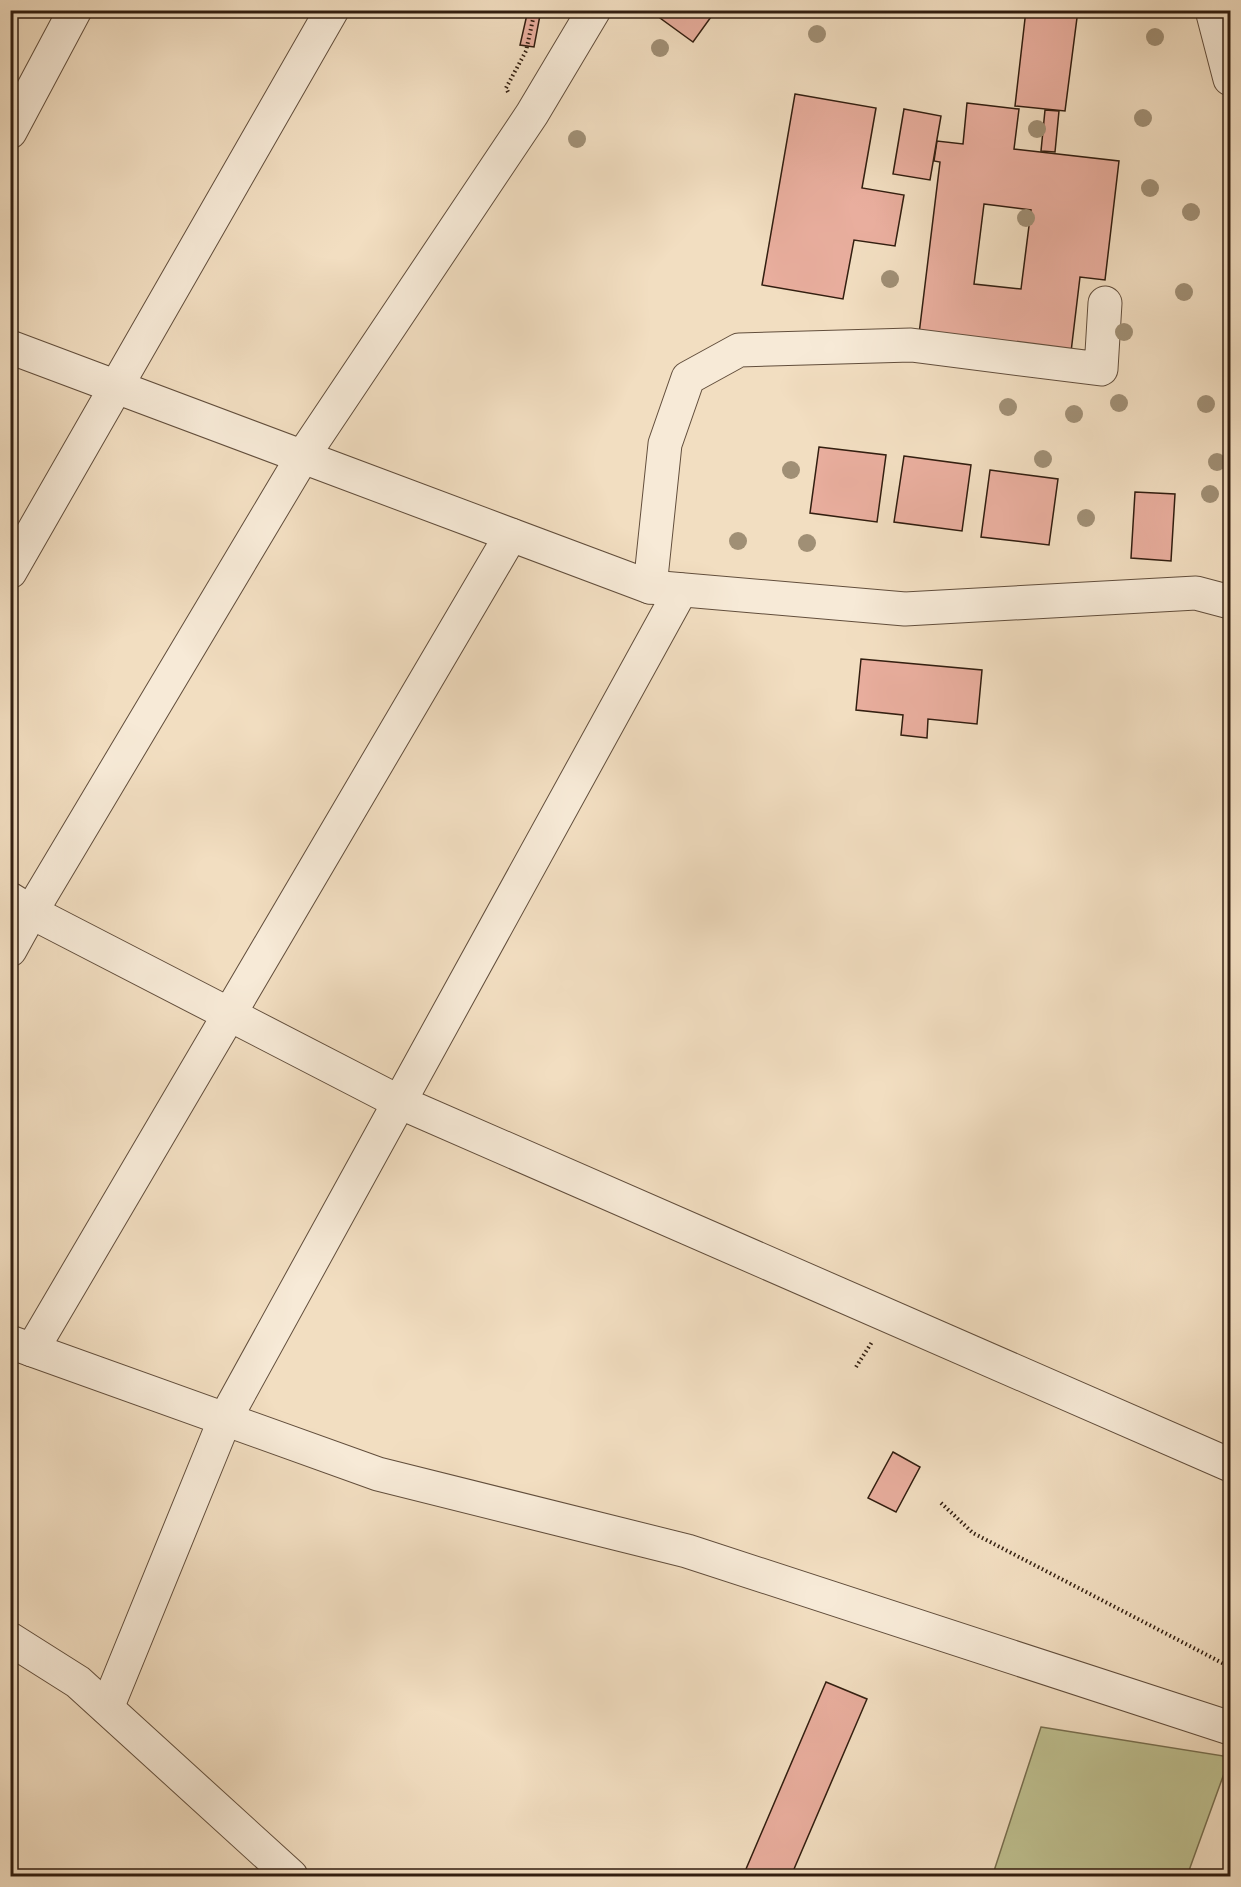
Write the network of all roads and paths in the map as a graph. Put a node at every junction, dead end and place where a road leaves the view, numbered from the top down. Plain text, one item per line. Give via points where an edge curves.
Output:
1 (75, 10) edge
2 (332, 10) edge
3 (535, 10) edge
4 (594, 10) edge
5 (1212, 10) edge
6 (526, 51) dead end
7 (1230, 78) edge
8 (10, 132) edge
9 (1105, 303) dead end
10 (10, 347) edge
11 (117, 387) junction
12 (303, 456) junction
13 (511, 535) junction
14 (10, 572) edge
15 (665, 589) junction
16 (1230, 602) edge
17 (21, 906) edge
18 (10, 950) edge
19 (229, 1014) junction
20 (399, 1102) junction
21 (21, 1346) edge
22 (225, 1419) junction
23 (1230, 1465) edge
24 (941, 1503) dead end
25 (10, 1639) edge
26 (1230, 1667) edge
27 (107, 1708) junction
28 (1230, 1728) edge
29 (291, 1876) edge

1 - 8 street
2 - 11 street
3 - 6 path
4 - 12 street via 532,114
5 - 7 street
9 - 15 street via 1101,369 911,345 739,350 688,378 665,444
10 - 11 street
11 - 12 street
11 - 14 street
12 - 13 street
12 - 17 street
13 - 15 street
13 - 19 street
15 - 16 street via 905,609 1196,593
15 - 20 street
17 - 18 street
17 - 19 street
19 - 20 street
19 - 21 street
20 - 22 street
20 - 23 street
21 - 22 street
22 - 27 street
22 - 28 street via 378,1474 687,1551
24 - 26 path via 973,1533
25 - 27 street via 78,1682
27 - 29 street

